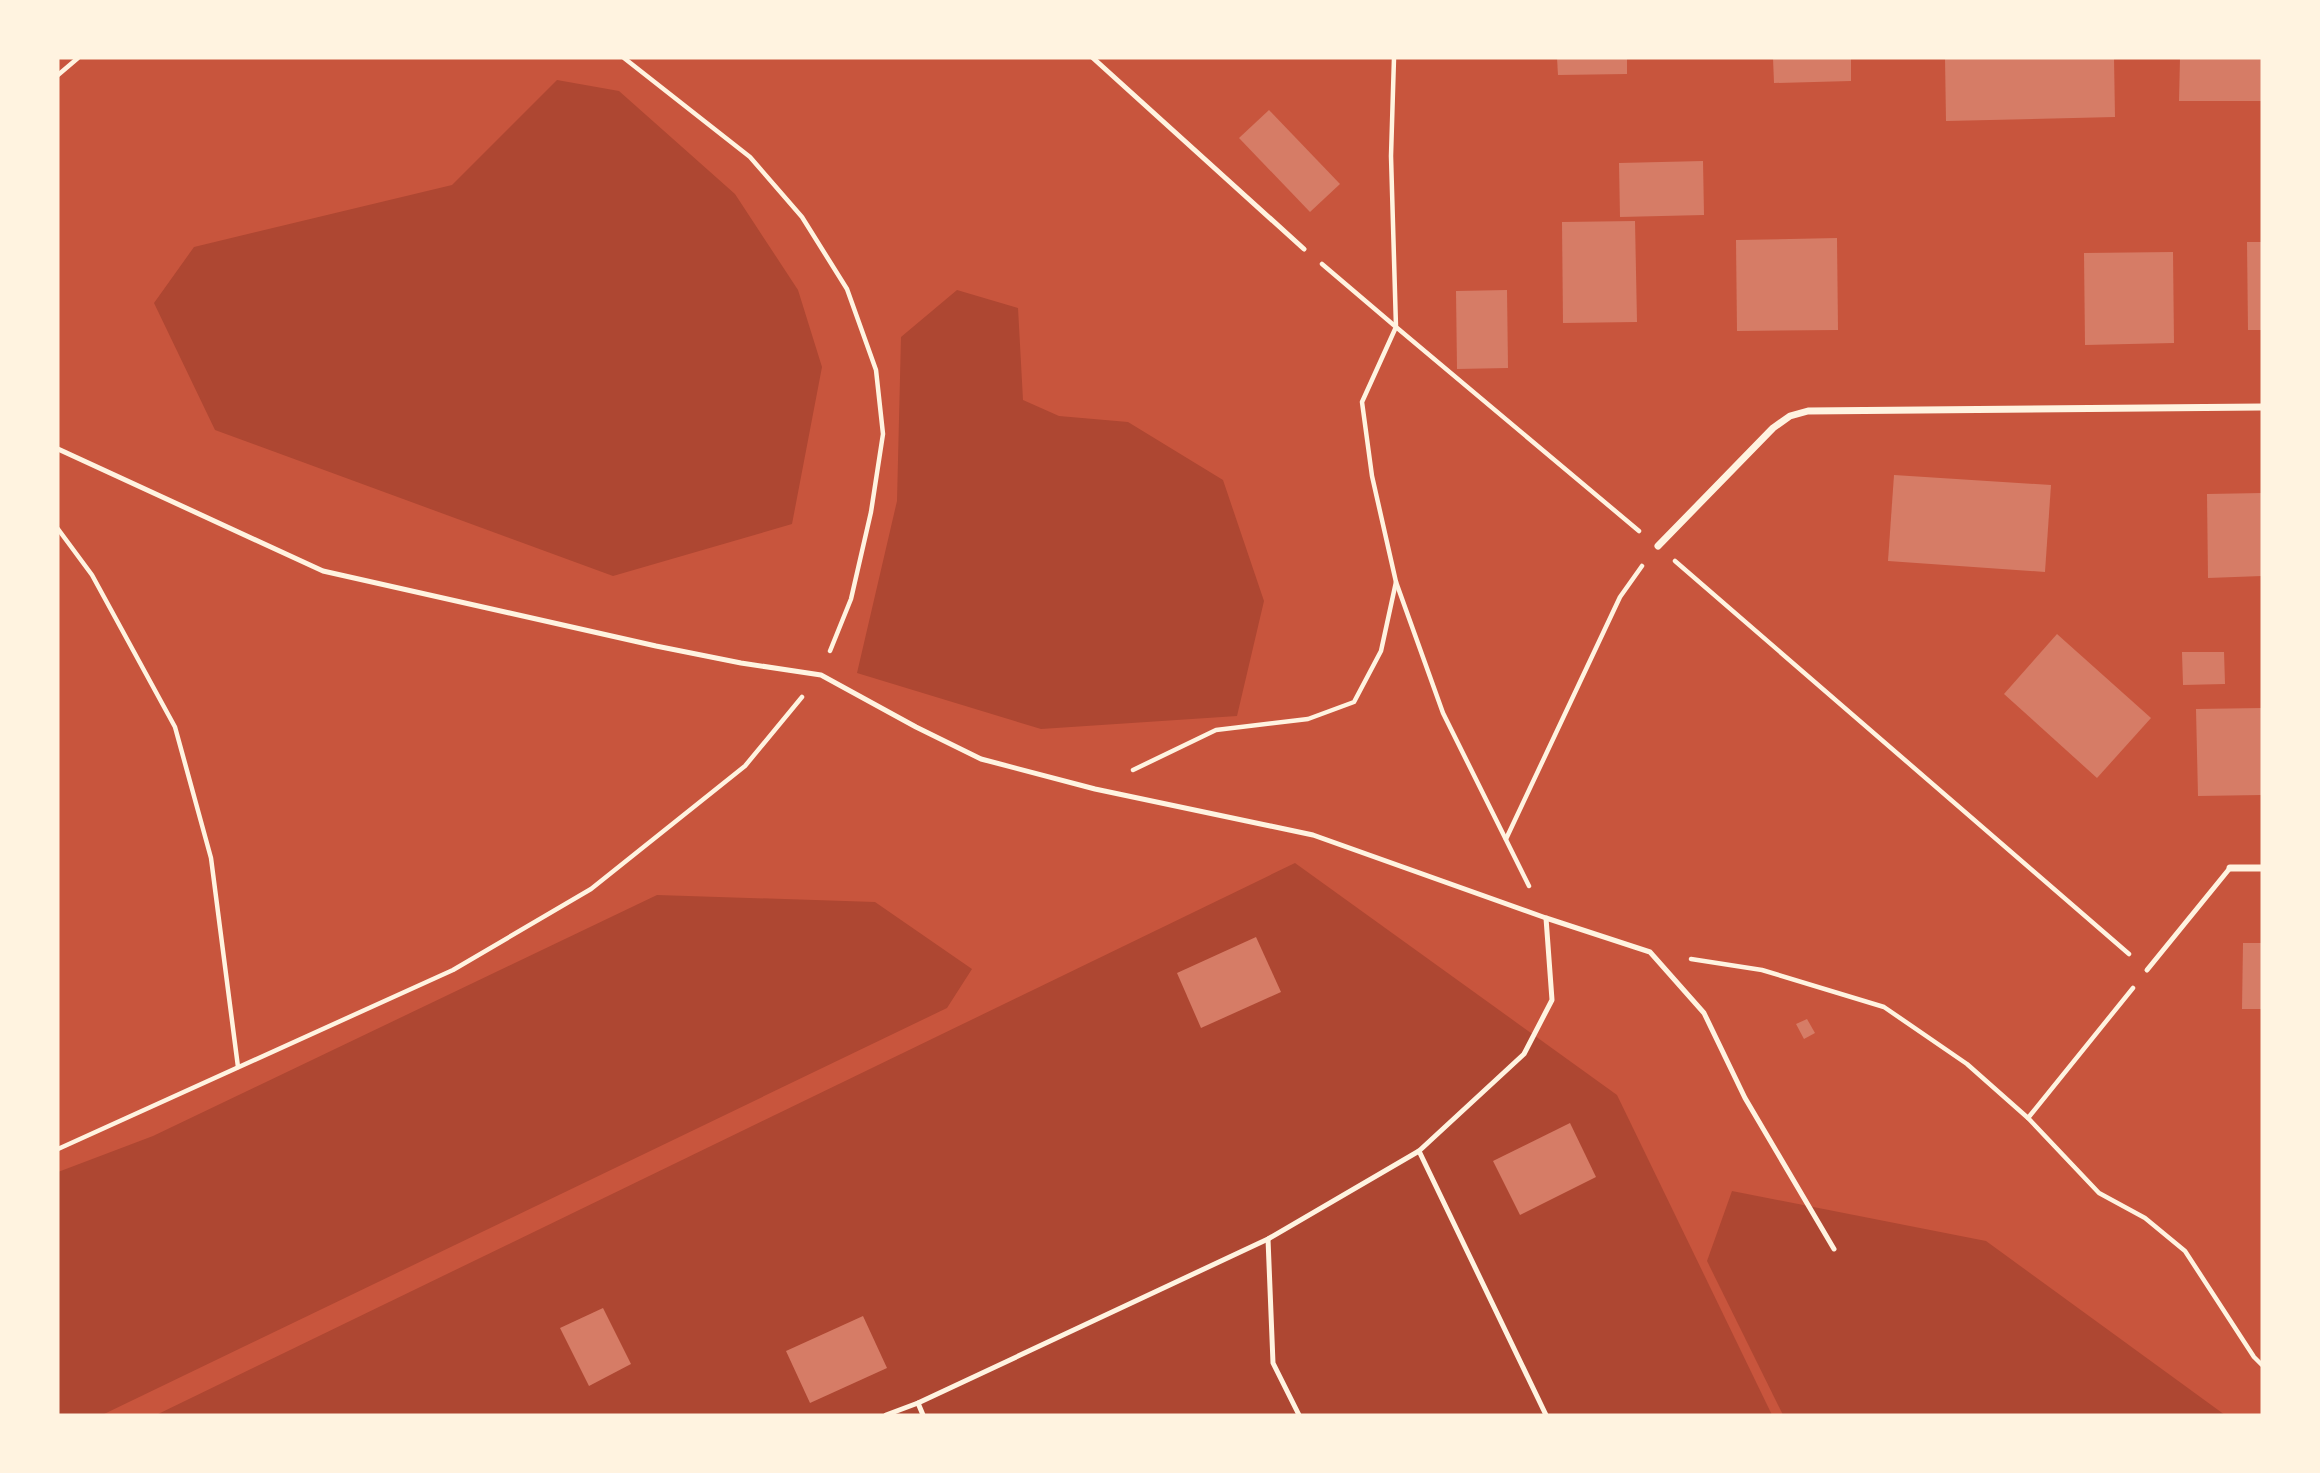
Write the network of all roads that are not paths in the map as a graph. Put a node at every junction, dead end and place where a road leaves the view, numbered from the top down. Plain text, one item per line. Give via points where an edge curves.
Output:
1 (1093, 58) edge
2 (1304, 249) road end
3 (2262, 407) edge
4 (58, 449) edge
5 (1658, 546) road end
6 (2230, 868) joint
7 (2262, 869) edge
8 (1545, 918) junction
9 (2147, 970) road end
10 (1419, 1151) junction
11 (1268, 1239) junction
12 (1834, 1249) dead end
13 (918, 1403) junction
14 (886, 1415) edge
15 (923, 1415) edge
16 (1299, 1415) edge
17 (1546, 1415) edge

1 - 2 lane
3 - 5 street via 1808,411 1773,428
4 - 8 lane via 323,571 656,646 821,675 981,759 1095,789 1313,835
6 - 7 street
6 - 9 lane
8 - 10 lane via 1552,1000 1524,1054
8 - 12 lane via 1650,952 1704,1013 1745,1098
10 - 11 lane
10 - 17 lane
11 - 13 lane
11 - 16 lane via 1273,1363
13 - 14 lane
13 - 15 lane

